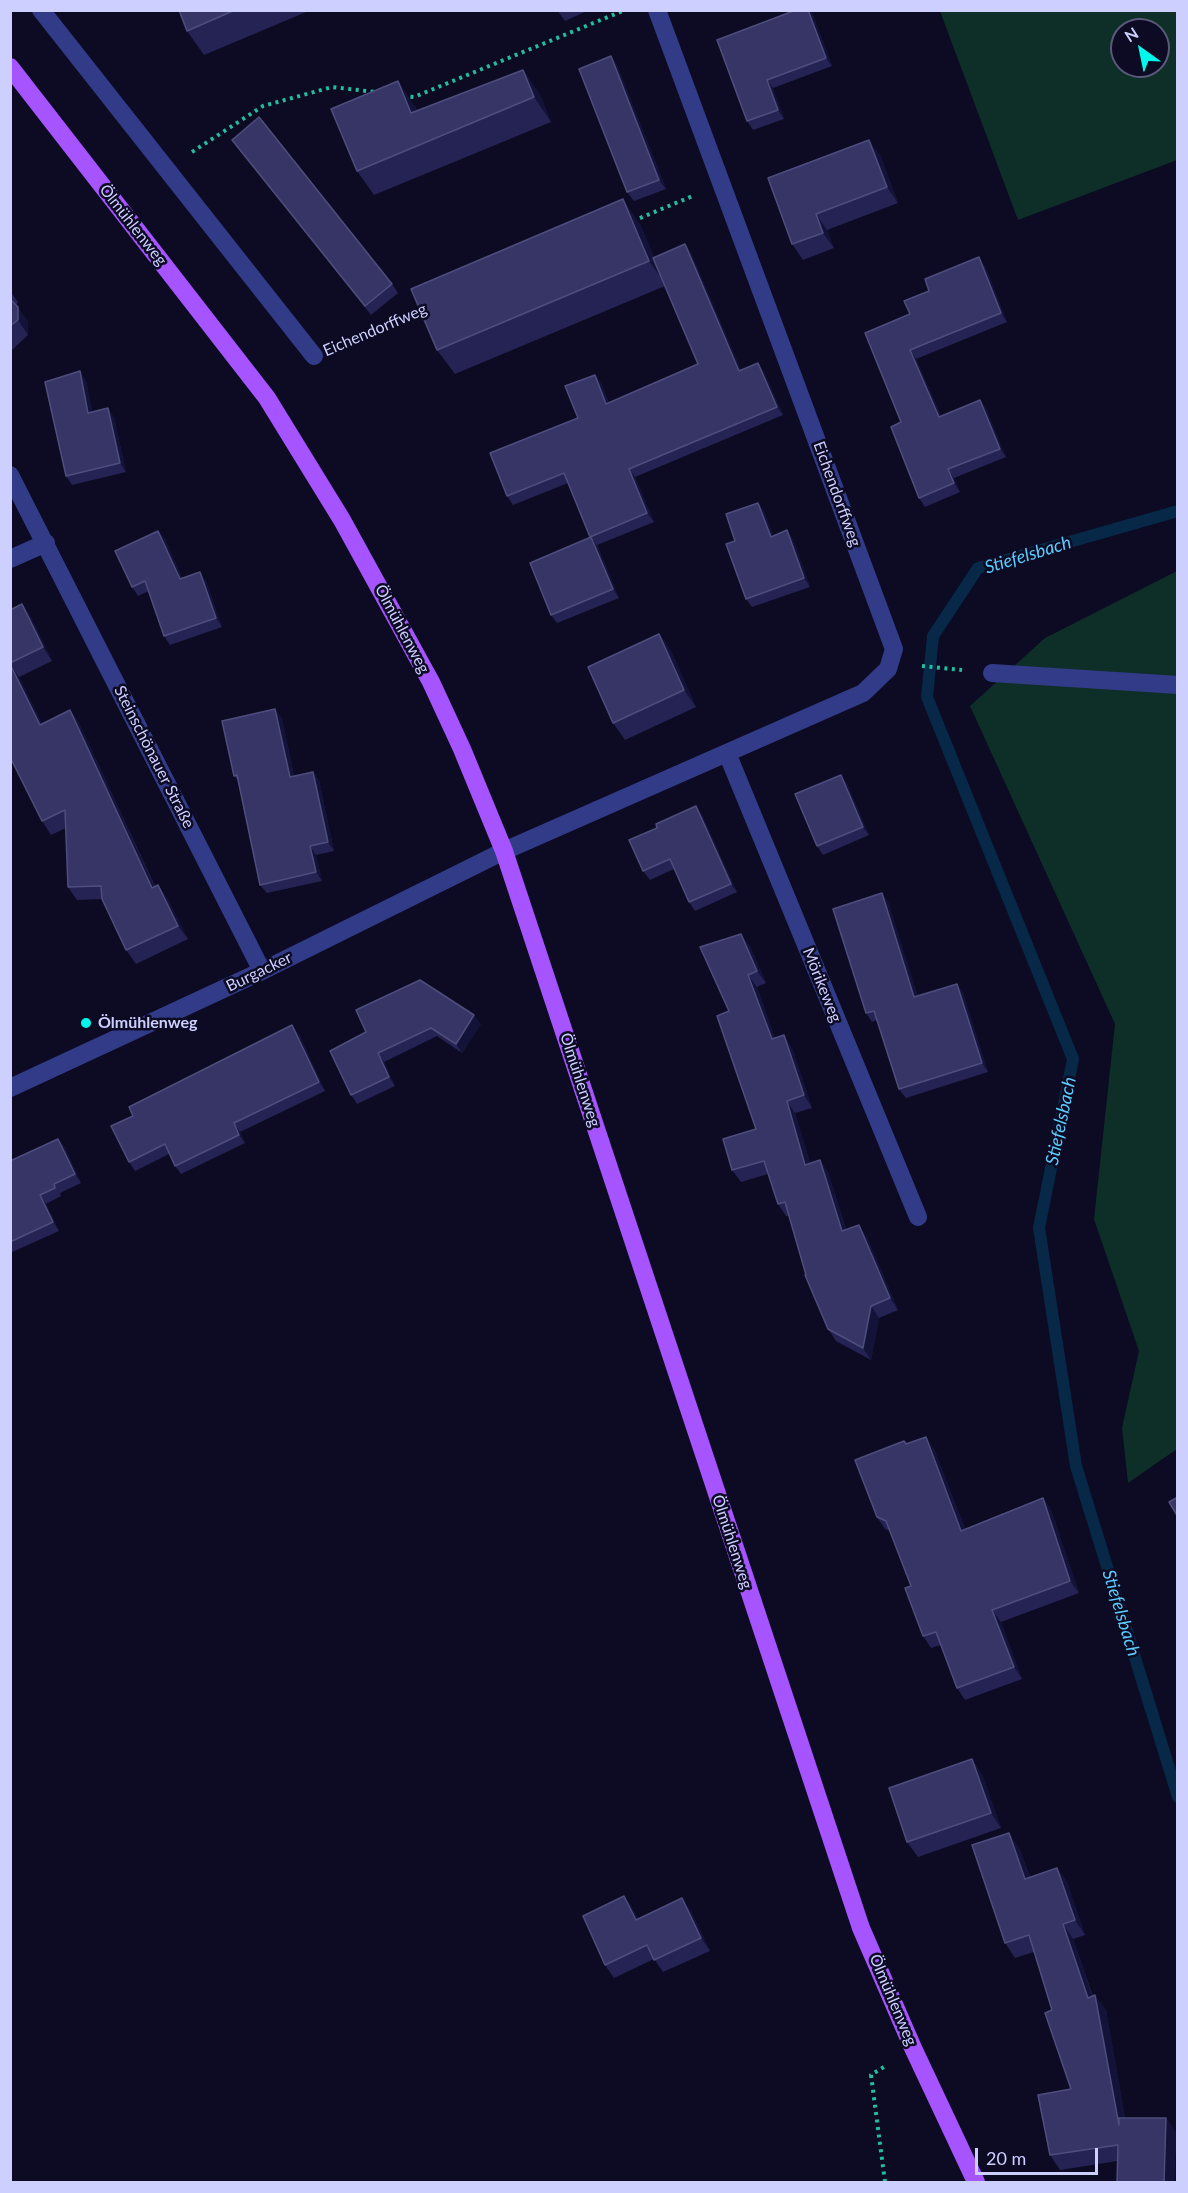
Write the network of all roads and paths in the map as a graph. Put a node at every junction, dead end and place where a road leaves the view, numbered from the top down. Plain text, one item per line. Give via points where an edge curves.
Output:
1 (41, 10) edge
2 (625, 10) edge
3 (657, 10) edge
4 (10, 67) edge
5 (379, 93) edge
6 (402, 95) edge
7 (166, 168) junction
8 (722, 183) junction
9 (623, 225) edge
10 (424, 309) edge
11 (314, 356) joint
12 (10, 476) edge
13 (46, 543) junction
14 (10, 559) edge
15 (921, 666) dead end
16 (992, 673) joint
17 (1178, 685) edge
18 (727, 753) junction
19 (504, 851) junction
20 (262, 971) junction
21 (10, 1088) edge
22 (918, 1217) dead end
23 (913, 2048) junction
24 (885, 2182) edge
25 (976, 2182) edge

1 - 7 street, Eichendorffweg
2 - 6 path via 414,97
3 - 8 street, Eichendorffweg
4 - 19 main road, Ölmühlenweg via 267,398 342,520 431,682
5 - 7 path via 332,87 263,106
7 - 11 street, Eichendorffweg
8 - 9 path
8 - 18 street, Eichendorffweg via 894,649 888,669 863,693
10 - 11 path, Eichendorffweg
12 - 13 street, Steinschönauer Straße
13 - 14 street
13 - 20 street, Steinschönauer Straße
15 - 16 path
16 - 17 street
18 - 19 street
18 - 22 street, Mörikeweg
19 - 20 street, Burgacker
19 - 23 main road, Ölmühlenweg via 861,1928
20 - 21 street, Burgacker
23 - 24 path via 871,2075
23 - 25 main road, Ölmühlenweg

